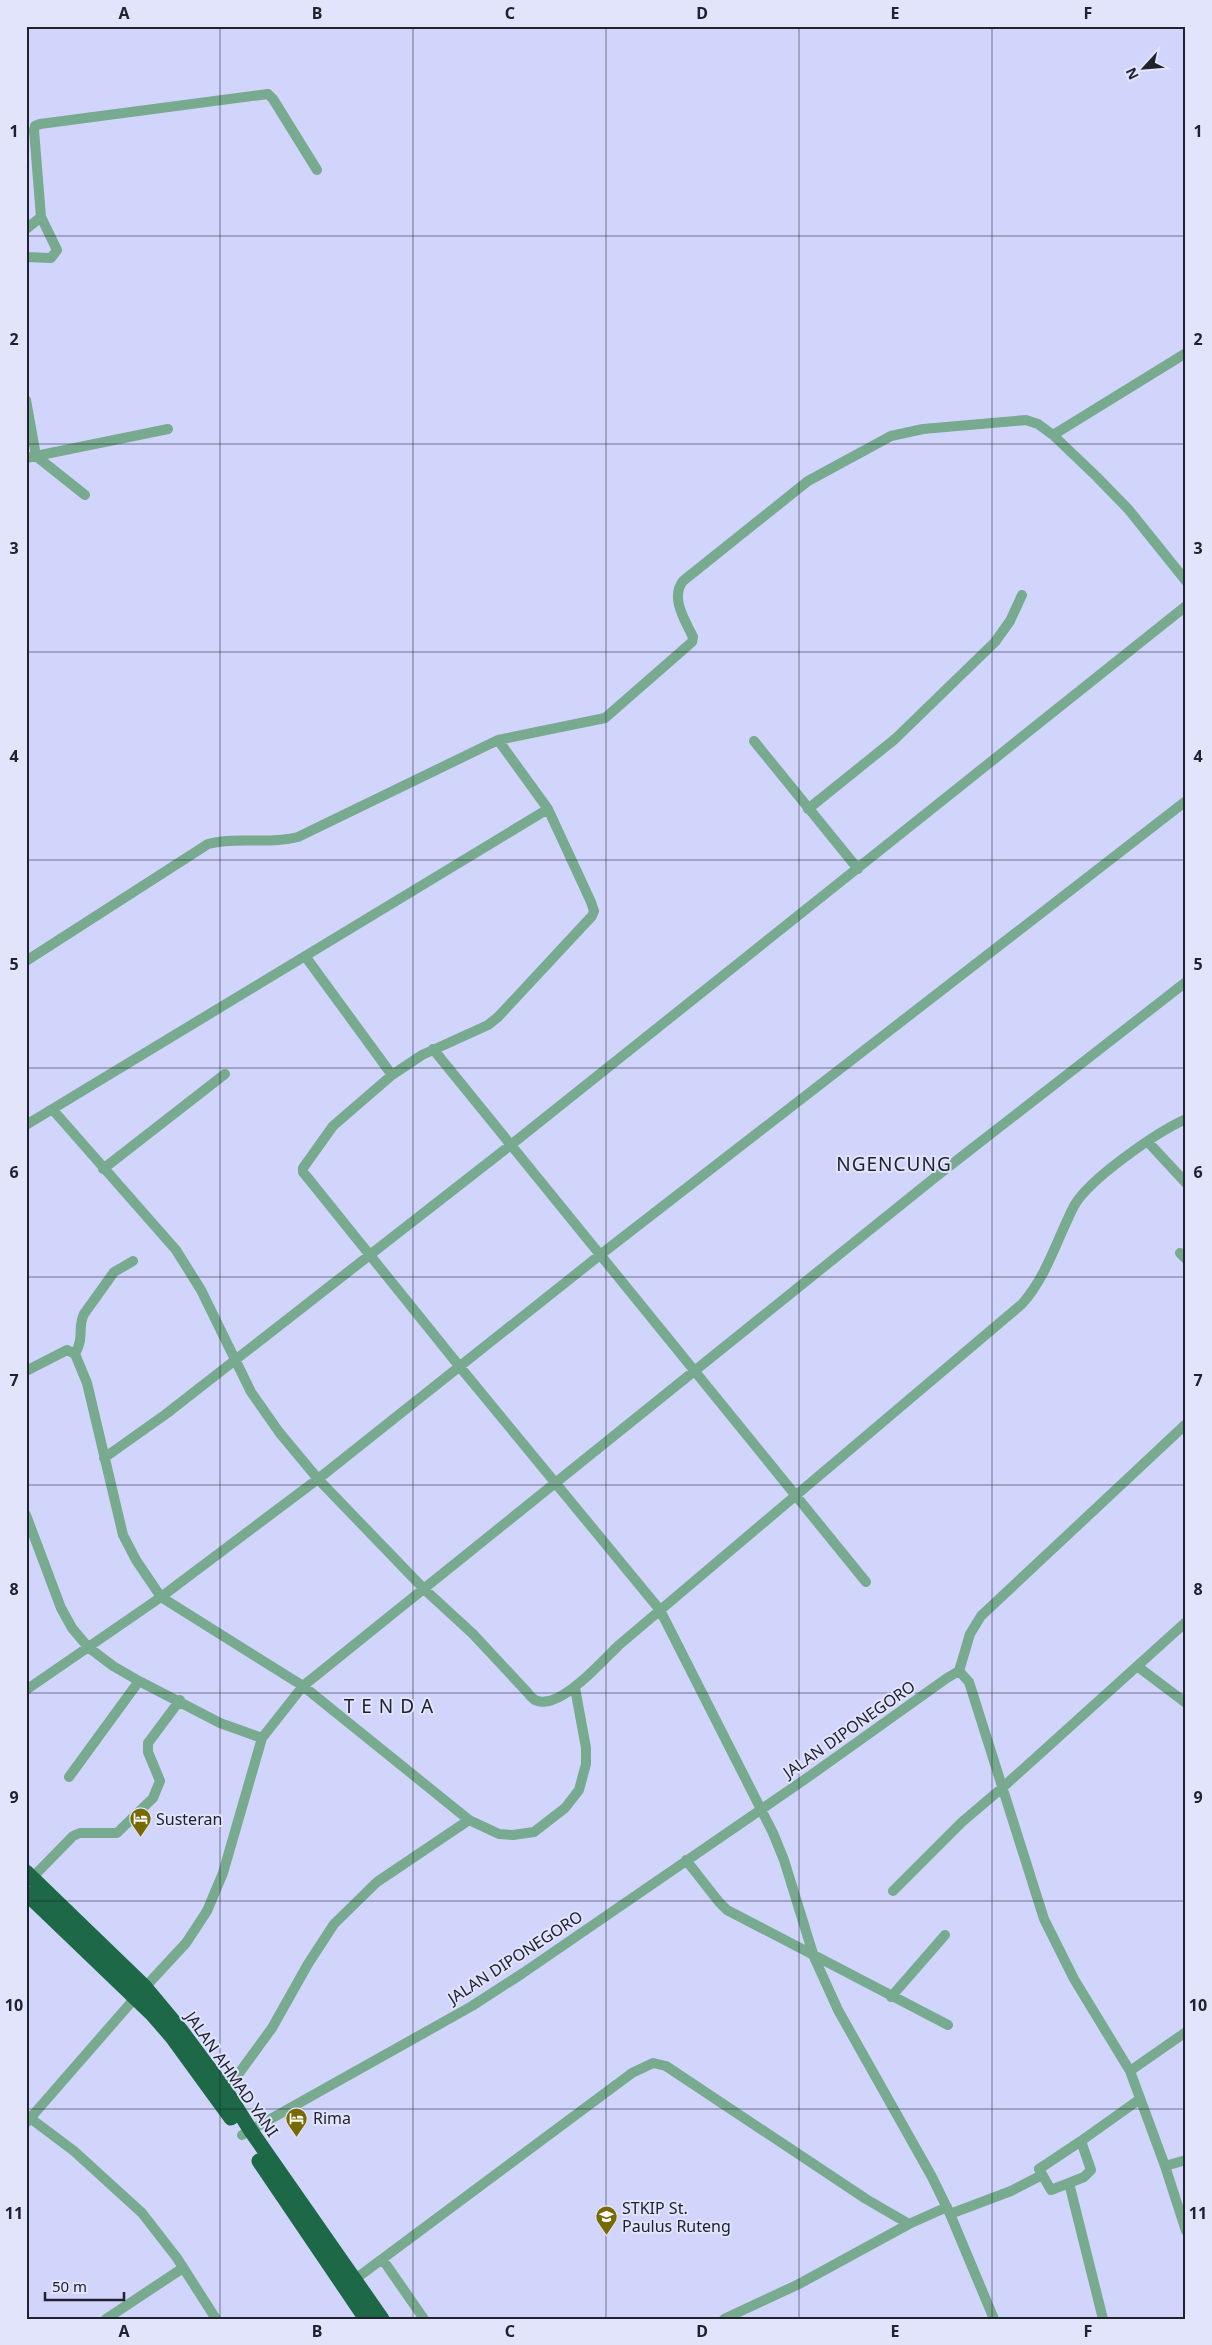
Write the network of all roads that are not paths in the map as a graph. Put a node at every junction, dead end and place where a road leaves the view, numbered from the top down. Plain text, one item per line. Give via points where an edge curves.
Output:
1 (317, 170) dead end
2 (41, 217) junction
3 (26, 229) edge
4 (26, 257) edge
5 (1186, 353) edge
6 (26, 400) edge
7 (168, 429) dead end
8 (1053, 435) junction
9 (31, 457) edge
10 (85, 495) dead end
11 (1186, 581) edge
12 (1022, 595) dead end
13 (1186, 606) edge
14 (498, 740) junction
15 (754, 740) dead end
16 (1186, 801) edge
17 (548, 809) junction
18 (808, 809) junction
19 (858, 869) junction
20 (305, 956) junction
21 (26, 961) edge
22 (1185, 985) edge
23 (433, 1049) junction
24 (226, 1074) dead end
25 (392, 1075) junction
26 (53, 1110) junction
27 (1186, 1119) edge
28 (26, 1125) edge
29 (1148, 1142) junction
30 (512, 1144) junction
31 (103, 1168) junction
32 (1186, 1183) edge
33 (369, 1254) junction
34 (600, 1256) junction
35 (133, 1261) dead end
36 (75, 1354) junction
37 (237, 1359) junction
38 (460, 1367) junction
39 (694, 1370) junction
40 (26, 1371) edge
41 (1186, 1424) edge
42 (104, 1458) junction
43 (318, 1479) junction
44 (556, 1484) junction
45 (795, 1496) junction
46 (26, 1515) edge
47 (866, 1582) dead end
48 (424, 1589) junction
49 (161, 1596) junction
50 (660, 1610) junction
51 (1186, 1622) edge
52 (88, 1647) junction
53 (1137, 1666) junction
54 (959, 1671) junction
55 (139, 1681) junction
56 (303, 1686) junction
57 (575, 1688) junction
58 (26, 1690) edge
59 (180, 1700) junction
60 (1186, 1703) edge
61 (262, 1738) junction
62 (69, 1777) dead end
63 (1002, 1788) junction
64 (761, 1809) junction
65 (469, 1820) junction
66 (686, 1860) junction
67 (28, 1878) edge
68 (893, 1891) dead end
69 (26, 1893) edge
70 (945, 1936) dead end
71 (814, 1957) junction
72 (140, 1992) junction
73 (891, 1997) junction
74 (948, 2025) dead end
75 (1186, 2032) edge
76 (1130, 2071) junction
77 (226, 2091) junction
78 (1140, 2099) junction
79 (28, 2119) edge
80 (247, 2133) junction
81 (1081, 2141) junction
82 (1186, 2160) edge
83 (1165, 2166) junction
84 (1042, 2175) junction
85 (1069, 2183) junction
86 (948, 2211) junction
87 (909, 2224) junction
88 (1186, 2231) edge
89 (383, 2260) junction
90 (183, 2268) junction
91 (350, 2283) junction
92 (106, 2319) edge
93 (216, 2319) edge
94 (366, 2319) edge
95 (382, 2319) edge
96 (424, 2319) edge
97 (724, 2319) edge
98 (994, 2319) edge
99 (1103, 2319) edge

1 - 2 street via 268,94 40,124 34,130
2 - 3 street
2 - 4 street via 55,244 56,254 42,259
5 - 8 street
6 - 9 street
7 - 9 street
8 - 11 street via 1129,510
8 - 14 street via 1026,420 903,432 808,481 683,581 678,589 678,604 693,637 690,646 612,712 598,721
9 - 10 street
12 - 18 street via 1010,621 995,642 895,738
13 - 19 street
14 - 17 street
14 - 21 street via 298,838 224,840 208,844
15 - 18 street
16 - 34 street
17 - 20 street
17 - 23 street via 591,902 592,916 498,1017 488,1025
18 - 19 street
19 - 30 street
20 - 25 street
20 - 26 street
22 - 39 street via 938,1175
23 - 25 street
23 - 30 street
24 - 31 street
25 - 33 street via 333,1126 303,1169
26 - 28 street
26 - 31 street
27 - 29 street
29 - 32 street
29 - 45 street via 1084,1192 1038,1285 1022,1304
30 - 33 street
30 - 34 street
31 - 37 street via 176,1250
33 - 37 street
33 - 38 street
34 - 38 street
34 - 39 street
35 - 36 street via 114,1272 84,1314 80,1325 80,1344
36 - 40 street via 67,1350
36 - 42 street via 84,1371
37 - 42 street
37 - 43 street via 251,1392
38 - 43 street
38 - 44 street
39 - 44 street
39 - 45 street
41 - 54 street via 981,1616 970,1634
42 - 49 street via 123,1534 136,1560
43 - 48 street
43 - 49 street
44 - 48 street
44 - 50 street
45 - 47 street
45 - 50 street
46 - 52 street via 61,1608
48 - 56 street
48 - 57 street via 473,1634 535,1700 550,1700
49 - 52 street
49 - 56 street
50 - 57 street
50 - 64 street
51 - 53 street
52 - 55 street
52 - 58 street
53 - 60 street
53 - 63 street
54 - 63 street via 969,1682
54 - 64 street, JALAN DIPONEGORO
55 - 59 street
55 - 62 street
56 - 61 street
56 - 65 street
57 - 65 street via 586,1764 579,1790 565,1808 534,1832 513,1835 499,1834
59 - 61 street via 220,1723
59 - 67 street via 148,1743 148,1752 160,1781 153,1798 117,1833 80,1833 73,1836
61 - 72 street via 223,1873 207,1911 186,1943
63 - 68 street via 944,1838
63 - 76 street via 1054,1942
64 - 66 street, JALAN DIPONEGORO
64 - 71 street via 784,1860
65 - 77 street via 377,1882 334,1924 272,2028
66 - 71 street via 727,1910
66 - 80 street, JALAN DIPONEGORO via 472,2006
67 - 72 highway, JALAN AHMAD YANI
69 - 72 highway, JALAN AHMAD YANI
70 - 73 street
71 - 73 street
71 - 86 street via 838,2010 932,2176
72 - 77 highway, JALAN AHMAD YANI via 180,2029
72 - 79 street
72 - 80 highway, JALAN AHMAD YANI
73 - 74 street
75 - 76 street
76 - 78 street
77 - 80 highway, JALAN AHMAD YANI
78 - 81 street
78 - 83 street
79 - 90 street via 74,2151 142,2213
80 - 91 highway, JALAN AHMAD YANI
81 - 84 street via 1040,2167
81 - 85 street via 1091,2170
82 - 83 street
83 - 88 street
84 - 85 street via 1051,2190
84 - 86 street via 1011,2191
85 - 99 street
86 - 87 street
86 - 98 street
87 - 89 street via 666,2066 653,2063 632,2073
87 - 97 street via 799,2284
89 - 91 street
89 - 96 street
90 - 92 street
90 - 93 street
91 - 94 highway, JALAN AHMAD YANI
91 - 95 highway, JALAN AHMAD YANI

